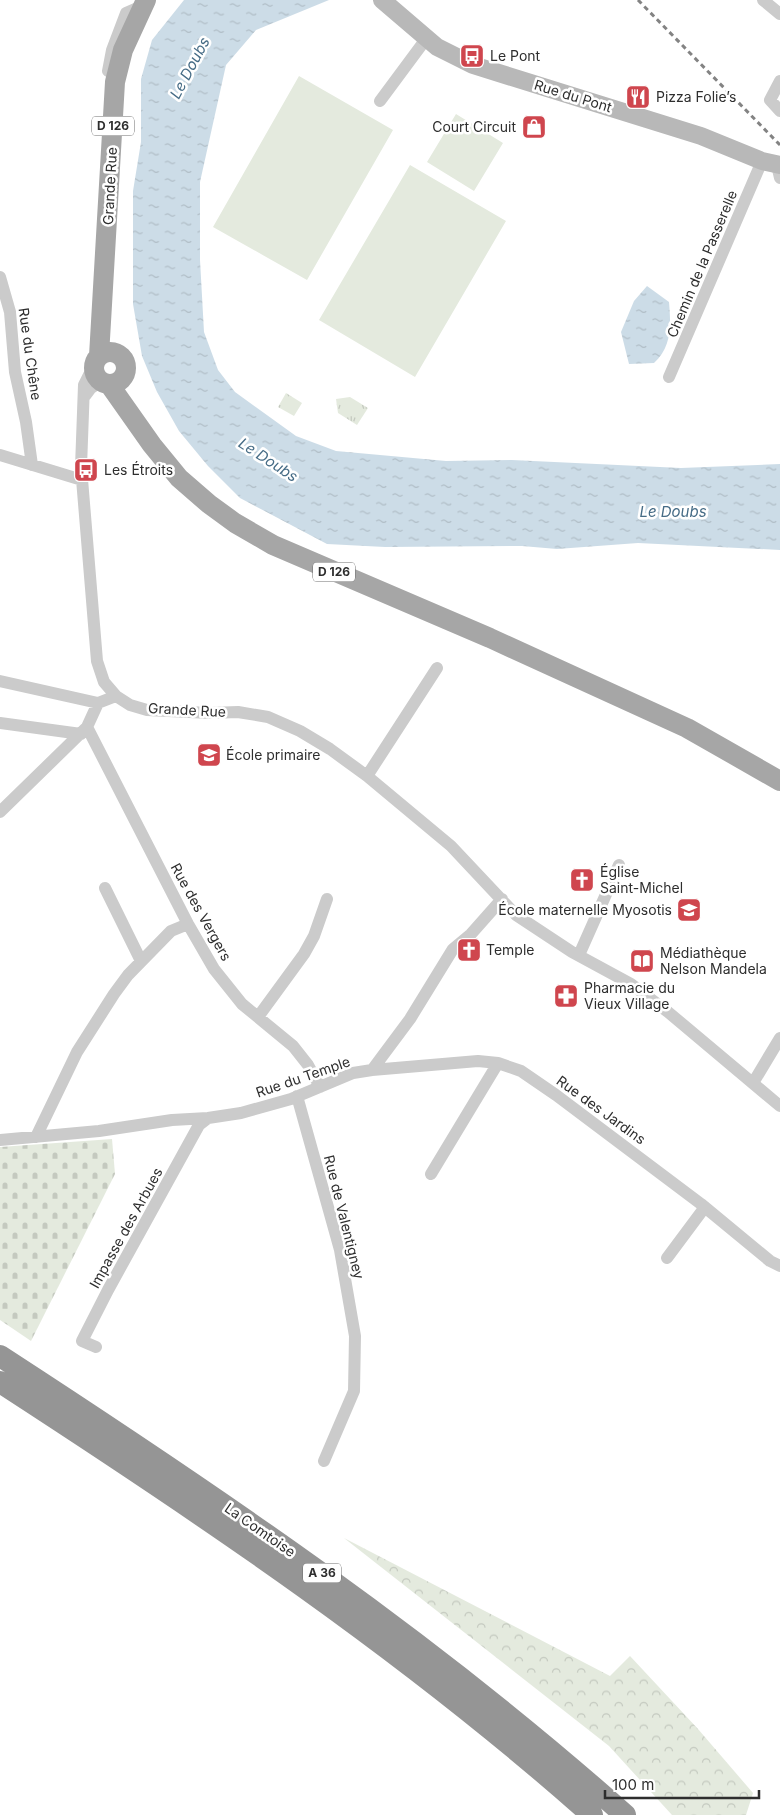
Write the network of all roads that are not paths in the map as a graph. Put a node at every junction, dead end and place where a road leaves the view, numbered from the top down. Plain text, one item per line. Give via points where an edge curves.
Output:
1 (382, 0) edge
2 (763, 0) edge
3 (144, 3) edge
4 (780, 14) edge
5 (426, 39) junction
6 (780, 82) edge
7 (380, 101) dead end
8 (780, 111) edge
9 (775, 167) edge
10 (106, 258) junction
11 (0, 277) edge
12 (101, 322) junction
13 (107, 370) junction
14 (670, 377) dead end
15 (85, 396) junction
16 (0, 455) edge
17 (32, 466) junction
18 (82, 480) junction
19 (437, 668) dead end
20 (0, 681) edge
21 (116, 696) junction
22 (98, 703) junction
23 (0, 724) edge
24 (84, 731) junction
25 (367, 776) junction
26 (780, 781) edge
27 (0, 812) edge
28 (619, 865) dead end
29 (105, 888) dead end
30 (502, 899) junction
31 (327, 900) dead end
32 (188, 924) junction
33 (579, 955) junction
34 (141, 961) junction
35 (258, 1017) junction
36 (780, 1038) edge
37 (498, 1064) junction
38 (372, 1070) junction
39 (753, 1083) junction
40 (320, 1087) junction
41 (297, 1096) junction
42 (780, 1106) edge
43 (208, 1118) junction
44 (36, 1137) junction
45 (0, 1140) edge
46 (431, 1174) dead end
47 (705, 1207) junction
48 (667, 1258) dead end
49 (780, 1266) edge
50 (96, 1347) dead end
51 (0, 1356) edge
52 (0, 1382) edge
53 (324, 1461) dead end
54 (592, 1815) edge
55 (625, 1815) edge

1 - 5 main road, Rue du Pont
2 - 4 street
3 - 10 main road, Grande Rue / D 126 via 123,50 115,82
3 - 12 street via 126,14 112,50 107,79 92,312
5 - 7 street
5 - 9 main road, Rue du Pont via 473,66 701,136
6 - 8 street via 770,100
9 - 14 street, Chemin de la Passerelle
10 - 12 main road, Grande Rue / D 126
10 - 13 main road, Grande Rue / D 126 via 112,340
11 - 17 street, Rue du Chêne via 10,312 15,372
12 - 13 main road, Grande Rue / D 126
13 - 15 street
13 - 15 street, Grande Rue via 84,384
13 - 26 main road, D 126 via 128,395 152,445 179,478 208,504 273,545 490,638 678,724
15 - 18 street, Grande Rue
16 - 17 street
17 - 18 street
18 - 21 street, Grande Rue via 97,660 104,682
19 - 25 street
20 - 22 street
21 - 22 street
21 - 25 street, Grande Rue via 146,710 238,712 268,717 300,732
22 - 24 street
23 - 24 street
24 - 27 street
24 - 32 street, Rue des Vergers
25 - 30 street, Grande Rue via 451,846
28 - 33 street
29 - 34 street
30 - 33 street, Grande Rue via 516,915
30 - 38 street, Rue du Temple via 454,949 410,1019
31 - 35 street via 304,954
32 - 34 street via 171,930
32 - 35 street, Rue des Vergers via 214,969 242,1004
33 - 39 street, Grande Rue via 631,984
34 - 44 street via 77,1052
35 - 40 street, Rue des Vergers via 293,1046
36 - 39 street
37 - 38 street, Rue des Jardins via 478,1061
37 - 46 street
37 - 47 street, Rue des Jardins via 521,1071 556,1094
38 - 40 street, Rue du Temple
39 - 42 street, Grande Rue
40 - 41 street, Rue du Temple
41 - 43 street, Rue du Temple via 265,1107
41 - 53 street, Rue de Valentigney via 340,1250 355,1336 354,1391
43 - 44 street, Rue du Temple
43 - 50 street, Impasse des Arbues via 200,1125 82,1341
44 - 45 street, Rue du Temple
47 - 48 street
47 - 49 street, Rue des Jardins
51 - 55 highway, La Comtoise / A 36 via 186,1478 382,1616 549,1749
52 - 54 highway, La Comtoise / A 36 via 184,1503 361,1629 459,1703

